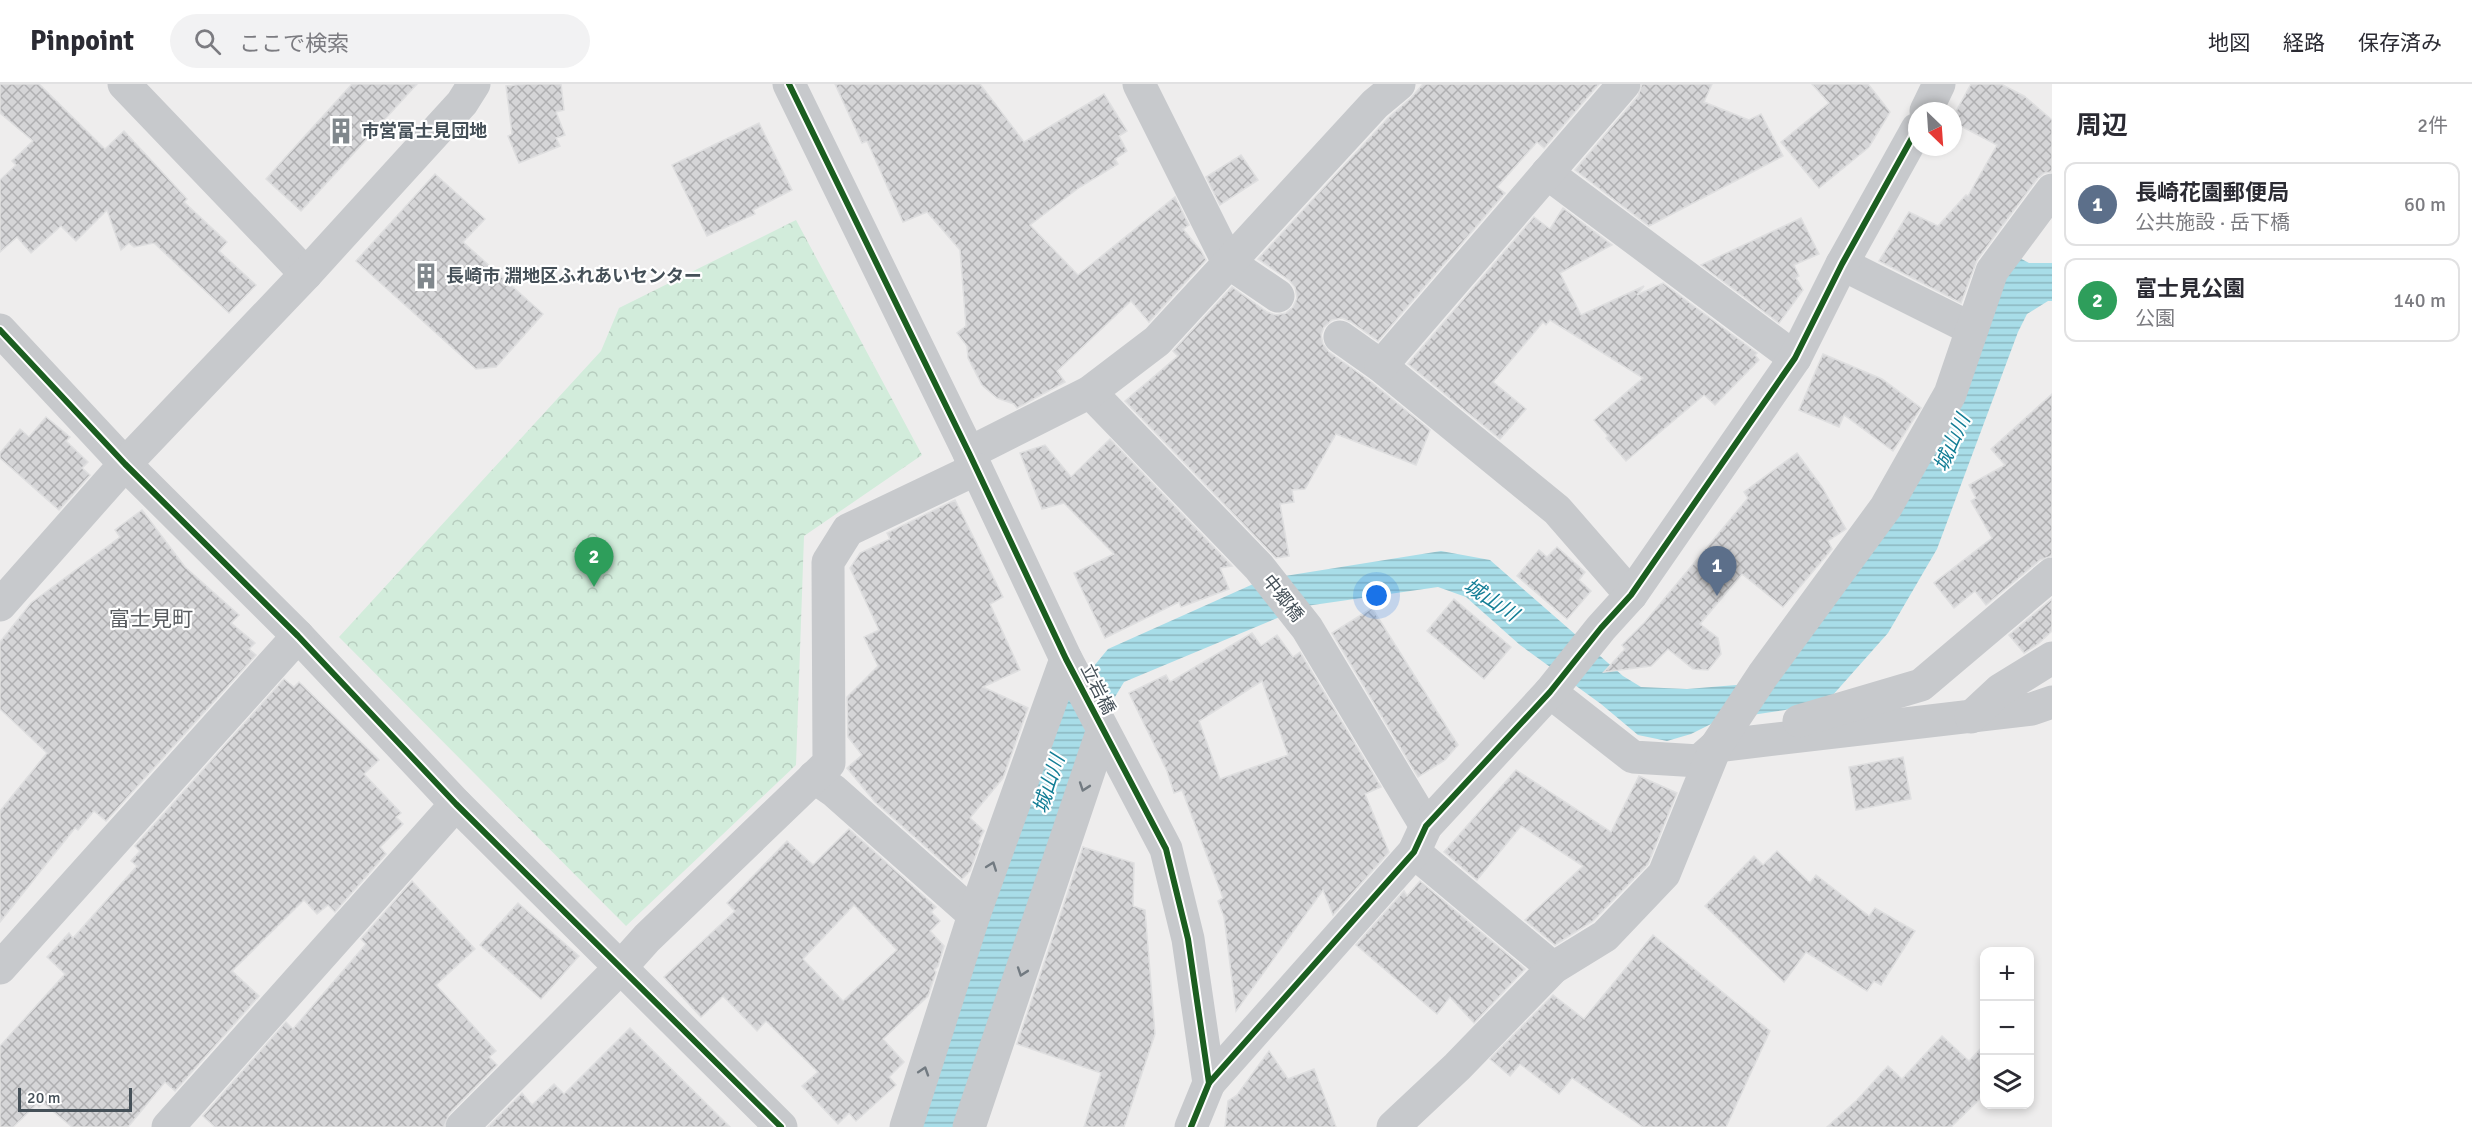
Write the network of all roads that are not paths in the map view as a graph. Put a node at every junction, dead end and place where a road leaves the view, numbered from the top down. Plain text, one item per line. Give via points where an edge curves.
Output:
1 (124, 84) edge
2 (474, 84) edge
3 (789, 84) edge
4 (1139, 84) edge
5 (1399, 84) edge
6 (1624, 84) edge
7 (1939, 84) edge
8 (1930, 102) edge
9 (1908, 145) edge
10 (1547, 173) junction
11 (2052, 190) edge
12 (1228, 262) junction
13 (1842, 264) junction
14 (306, 274) junction
15 (1278, 296) dead end
16 (1972, 329) junction
17 (0, 330) edge
18 (1340, 337) dead end
19 (1795, 358) junction
20 (1381, 366) junction
21 (1090, 392) junction
22 (972, 461) junction
23 (125, 464) junction
24 (2052, 574) edge
25 (1631, 596) junction
26 (0, 605) edge
27 (298, 636) junction
28 (2052, 658) edge
29 (1066, 659) junction
30 (1550, 692) junction
31 (2052, 702) edge
32 (1971, 717) junction
33 (1102, 732) junction
34 (1724, 734) junction
35 (814, 777) junction
36 (456, 804) junction
37 (1420, 839) junction
38 (974, 915) junction
39 (621, 967) junction
40 (0, 968) edge
41 (1553, 968) junction
42 (1209, 1083) junction
43 (770, 1123) edge
44 (168, 1127) edge
45 (462, 1127) edge
46 (906, 1127) edge
47 (969, 1127) edge
48 (1191, 1127) edge
49 (1393, 1127) edge

1 - 14 street
2 - 14 street via 462,103
3 - 22 street, 立岩橋
4 - 12 street
5 - 12 street via 1375,104
6 - 10 street
7 - 8 street
9 - 13 street
10 - 19 street
10 - 20 street
11 - 16 street via 1992,271
12 - 15 street
12 - 21 street via 1157,341
13 - 16 street
13 - 19 street
14 - 23 street
16 - 34 street via 1950,394 1886,507
17 - 23 street
18 - 20 street
19 - 25 street
20 - 25 street via 1557,510
21 - 22 street
21 - 37 street, 中郷橋 via 1259,567 1307,628
22 - 29 street, 立岩橋
22 - 35 street via 848,530 828,562 829,763
23 - 26 street
23 - 27 street
24 - 34 street via 1921,685
25 - 30 street
27 - 36 street
27 - 40 street
28 - 32 street via 2000,690
29 - 33 street, 立岩橋
38 -> 29 street
30 - 34 street via 1633,757 1699,761
30 - 37 street
31 - 32 street via 2032,709
32 - 34 street
33 - 42 street, 立岩橋 via 1166,849 1188,939
33 -> 47 street
34 - 41 street via 1664,874 1605,936
35 - 38 street
35 - 39 street
36 - 39 street
36 - 44 street
37 - 41 street, 中郷橋
37 - 42 street
46 -> 38 street
39 - 43 street
39 - 45 street
41 - 49 street
42 - 48 street

